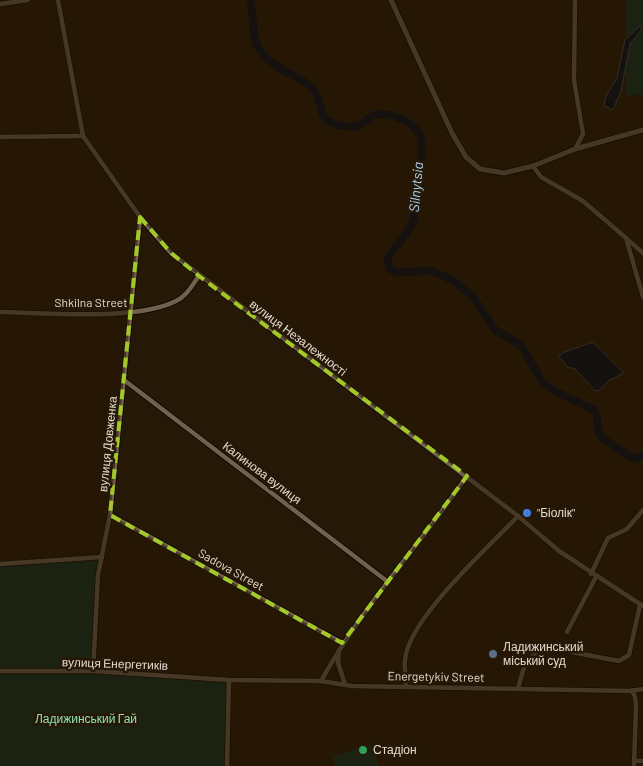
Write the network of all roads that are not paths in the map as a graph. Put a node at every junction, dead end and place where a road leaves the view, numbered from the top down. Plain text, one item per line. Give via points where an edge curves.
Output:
1 (28, 0) edge
2 (58, 0) edge
3 (391, 0) edge
4 (575, 0) edge
5 (0, 4) edge
6 (643, 130) edge
7 (83, 136) junction
8 (0, 137) edge
9 (574, 149) junction
10 (533, 166) junction
11 (140, 217) junction
12 (626, 238) junction
13 (643, 253) edge
14 (199, 276) junction
15 (643, 297) edge
16 (0, 312) edge
17 (132, 314) junction
18 (124, 380) junction
19 (466, 476) junction
20 (643, 510) edge
21 (110, 515) junction
22 (518, 516) junction
23 (102, 557) junction
24 (0, 564) edge
25 (591, 574) junction
26 (596, 577) junction
27 (388, 582) junction
28 (642, 605) edge
29 (567, 632) dead end
30 (341, 645) junction
31 (0, 671) edge
32 (93, 671) junction
33 (229, 680) junction
34 (321, 681) junction
35 (345, 684) junction
36 (406, 687) junction
37 (518, 688) junction
38 (643, 689) edge
39 (632, 690) junction
40 (643, 761) edge
41 (634, 764) edge
42 (227, 766) edge

1 - 5 street
2 - 7 street, вулиця Незалежності
3 - 10 street via 466,157 480,169 490,172
4 - 9 street via 574,80 583,134
6 - 9 street
7 - 8 street
7 - 11 street, вулиця Незалежності
9 - 10 street
10 - 12 street via 541,177 584,201
11 - 14 street, вулиця Незалежності via 171,253
11 - 17 street, вулиця Довженка
12 - 13 street
12 - 15 street
14 - 17 street, Shkilna Street via 186,295 176,302
14 - 19 street, вулиця Незалежності
16 - 17 street, Shkilna Street
17 - 18 street, вулиця Довженка
18 - 21 street, вулиця Довженка
18 - 27 street, Калинова вулиця
19 - 22 street, вулиця Незалежності
19 - 27 street via 443,512
20 - 25 street via 627,529 608,538
21 - 23 street, вулиця Довженка
21 - 30 street, Sadova Street
22 - 25 street, вулиця Незалежності
22 - 36 street via 430,608 416,627 404,658
23 - 24 street
23 - 32 street, вулиця Довженка via 98,575
25 - 26 street, вулиця Незалежності
26 - 28 street, вулиця Незалежності
26 - 29 street
27 - 30 street
28 - 37 street via 629,655 619,661 545,647 526,661
30 - 34 street
30 - 35 street via 338,664
31 - 32 street, вулиця Енергетиків
32 - 33 street, вулиця Енергетиків
33 - 34 street, Energetykiv Street
33 - 42 street
34 - 35 street, Energetykiv Street
35 - 36 street, Energetykiv Street
36 - 37 street, Energetykiv Street
37 - 39 street, Energetykiv Street
38 - 39 street, Energetykiv Street
39 - 41 street via 636,706
40 - 41 street

